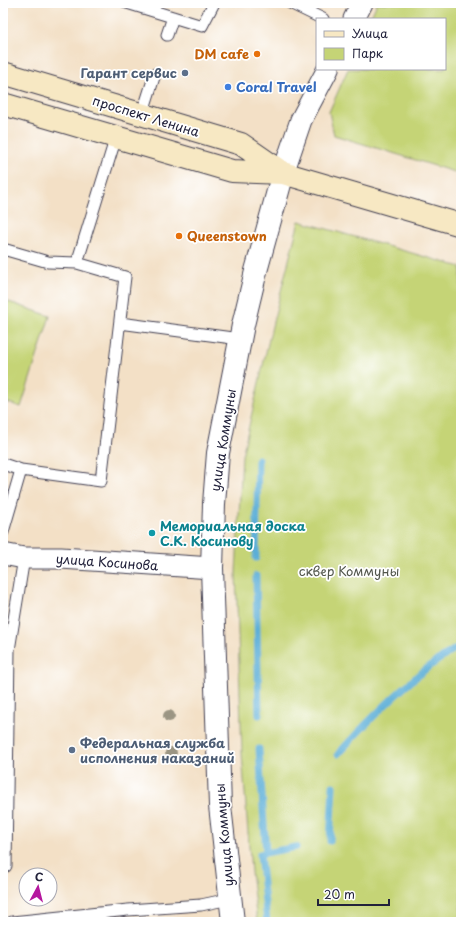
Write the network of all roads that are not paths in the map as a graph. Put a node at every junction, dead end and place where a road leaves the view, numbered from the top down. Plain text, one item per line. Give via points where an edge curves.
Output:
1 (127, 3) edge
2 (214, 3) edge
3 (290, 3) edge
4 (362, 3) edge
5 (173, 17) junction
6 (321, 18) edge
7 (354, 18) edge
8 (167, 35) dead end
9 (327, 70) edge
10 (3, 74) edge
11 (155, 74) dead end
12 (3, 104) edge
13 (142, 115) junction
14 (116, 137) junction
15 (283, 173) junction
16 (461, 225) edge
17 (3, 249) edge
18 (77, 263) junction
19 (120, 323) junction
20 (240, 338) junction
21 (3, 464) edge
22 (21, 470) junction
23 (3, 532) edge
24 (3, 554) edge
25 (24, 558) junction
26 (212, 568) junction
27 (6, 866) dead end
28 (229, 898) junction
29 (85, 918) edge
30 (12, 922) edge
31 (233, 922) edge

1 - 5 lane
2 - 5 lane via 202,26
3 - 6 lane
4 - 7 street
5 - 8 lane
9 - 15 street, улица Коммуны via 301,120
10 - 13 main road, проспект Ленина
11 - 13 lane
12 - 14 main road, проспект Ленина
13 - 15 main road, проспект Ленина via 241,144
14 - 15 main road, проспект Ленина via 232,171
14 - 18 lane
15 - 16 main road, проспект Ленина
15 - 20 street, улица Коммуны
17 - 18 lane via 48,262
18 - 19 lane via 125,277
19 - 20 lane
19 - 22 lane via 101,482
20 - 26 street, улица Коммуны via 218,453
21 - 22 lane
22 - 23 lane
24 - 25 street, улица Косинова
25 - 26 street, улица Косинова
25 - 27 lane via 9,650
26 - 28 street, улица Коммуны via 220,806
28 - 29 lane via 201,905 128,910
28 - 31 street, улица Коммуны
29 - 30 lane

